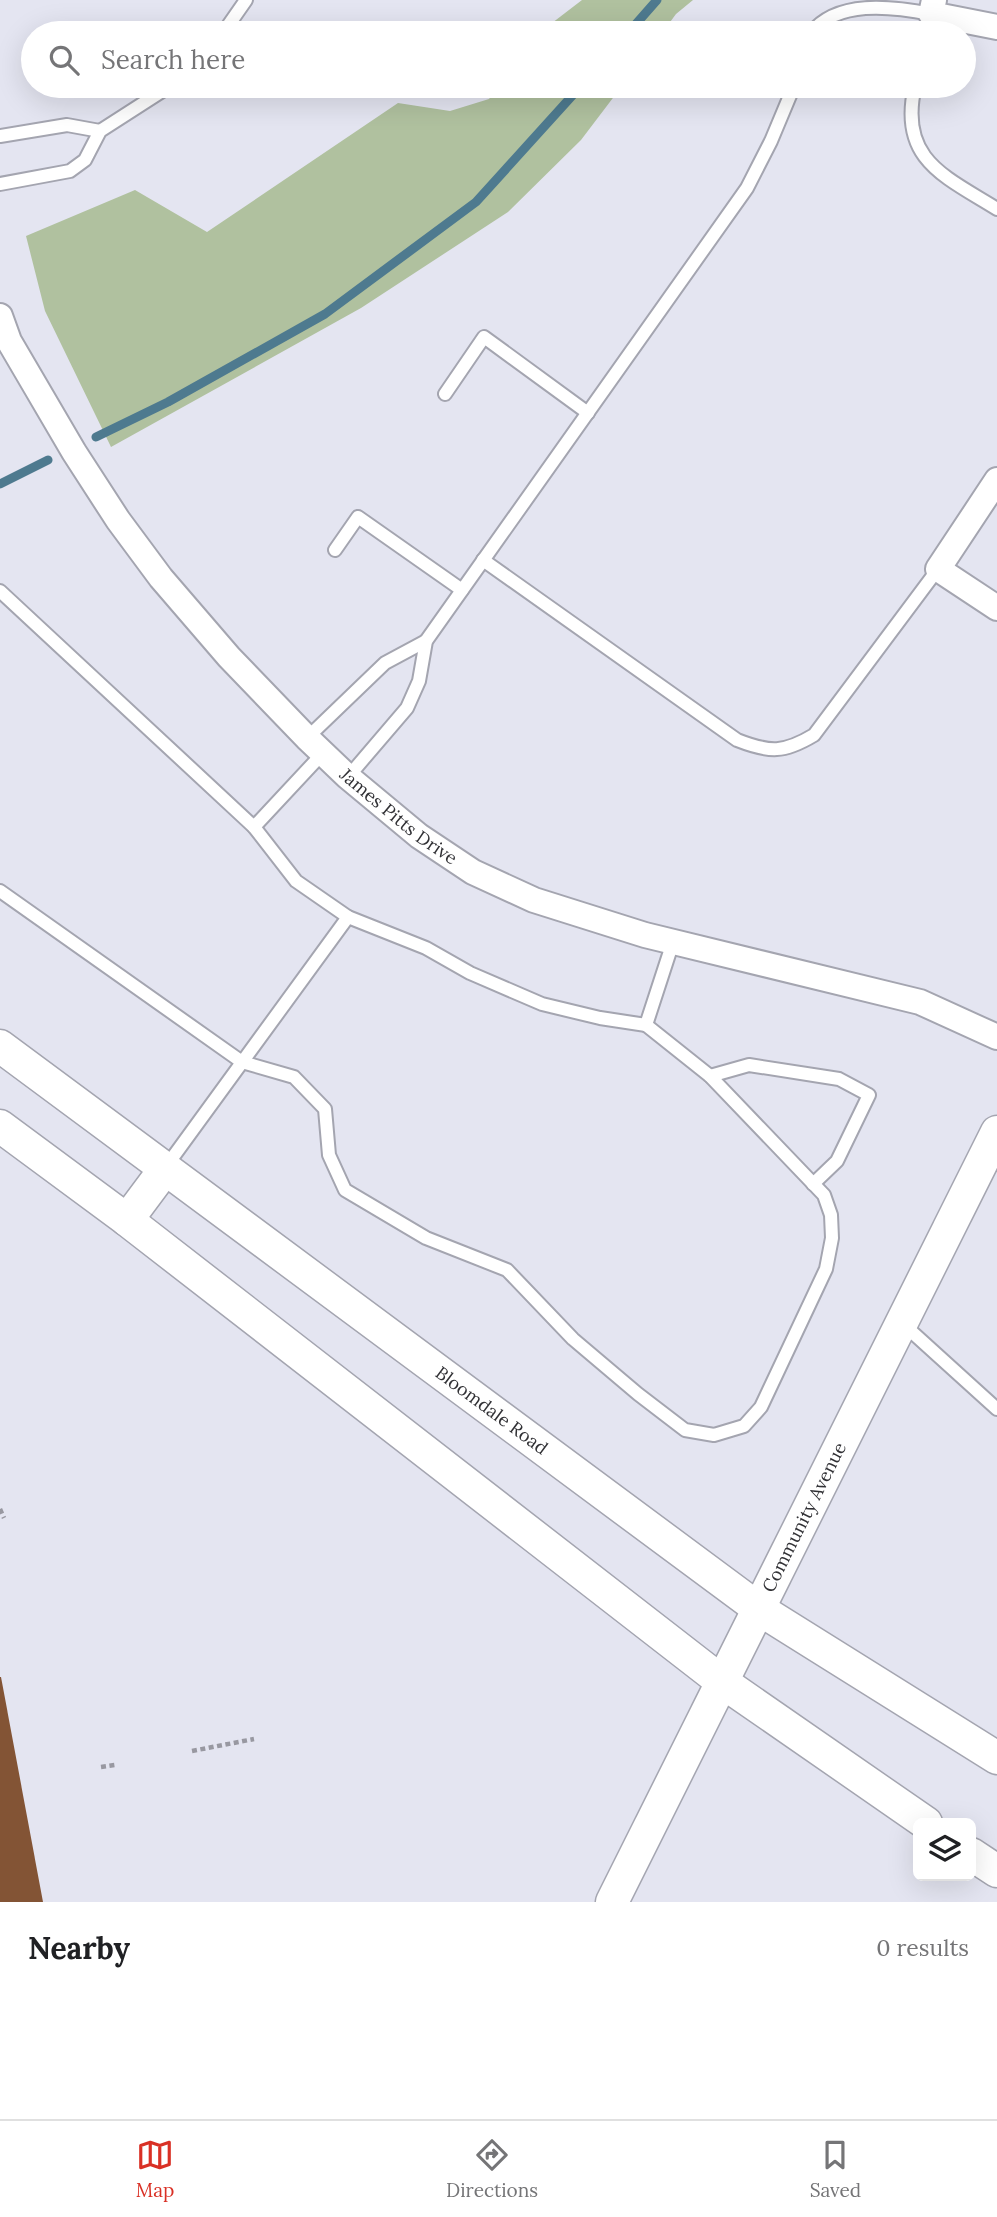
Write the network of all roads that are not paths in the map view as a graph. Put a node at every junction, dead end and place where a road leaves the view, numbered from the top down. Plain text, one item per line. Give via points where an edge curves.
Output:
1 (246, 0) edge
2 (931, 16) edge
3 (231, 21) edge
4 (821, 21) edge
5 (961, 21) edge
6 (976, 24) edge
7 (997, 27) edge
8 (151, 98) edge
9 (791, 98) edge
10 (914, 98) edge
11 (100, 131) junction
12 (0, 136) edge
13 (0, 184) edge
14 (997, 209) edge
15 (0, 316) edge
16 (445, 394) dead end
17 (588, 413) junction
18 (997, 480) edge
19 (335, 550) dead end
20 (483, 560) junction
21 (937, 569) junction
22 (462, 590) junction
23 (0, 591) edge
24 (997, 608) edge
25 (426, 641) junction
26 (315, 745) junction
27 (348, 777) junction
28 (254, 827) junction
29 (0, 891) edge
30 (348, 917) junction
31 (673, 942) junction
32 (646, 1025) junction
33 (997, 1037) edge
34 (0, 1045) edge
35 (242, 1062) junction
36 (710, 1076) junction
37 (0, 1126) edge
38 (997, 1132) edge
39 (165, 1169) junction
40 (813, 1184) junction
41 (127, 1220) junction
42 (902, 1323) junction
43 (997, 1409) edge
44 (759, 1609) junction
45 (721, 1681) junction
46 (997, 1758) edge
47 (919, 1818) edge
48 (976, 1857) edge
49 (997, 1871) edge
50 (611, 1902) edge

1 - 3 lane
2 - 4 lane via 861,3 843,5
2 - 5 street
6 - 7 street
8 - 11 lane
9 - 17 lane via 747,188
10 - 14 lane via 914,140 926,159
11 - 12 lane via 67,125
11 - 13 lane via 85,160 70,171
15 - 26 street, James Pitts Drive via 42,398 139,550 205,630
16 - 17 lane via 484,337
17 - 20 lane
18 - 21 street
19 - 22 lane via 358,517
20 - 21 lane via 737,740 777,750 792,748 814,735
20 - 22 lane
21 - 24 street
22 - 25 lane
23 - 28 lane
25 - 26 lane via 385,663
25 - 27 lane via 419,681 407,708
26 - 27 street, James Pitts Drive
26 - 28 lane
27 - 31 street, James Pitts Drive via 427,842 503,888 604,924
28 - 30 lane via 296,881
29 - 35 lane
30 - 32 lane via 426,948 542,1004
30 - 35 lane
31 - 32 lane
31 - 33 street, James Pitts Drive via 919,1002
32 - 36 lane
34 - 39 street, Bloomdale Road
35 - 39 lane
35 - 40 lane via 294,1077 325,1109 329,1155 345,1190 426,1238 507,1270 573,1339 685,1430 714,1435 744,1426 761,1407 826,1269 831,1215 824,1195
36 - 40 lane
36 - 40 lane via 749,1065 839,1079 869,1095 836,1161
37 - 41 street
38 - 42 street, Community Avenue
39 - 41 street
39 - 44 street, Bloomdale Road
41 - 45 street
42 - 43 lane
42 - 44 street, Community Avenue
44 - 45 street, Community Avenue
44 - 46 street, Bloomdale Road
45 - 47 street
45 - 50 street, Community Avenue
48 - 49 street

